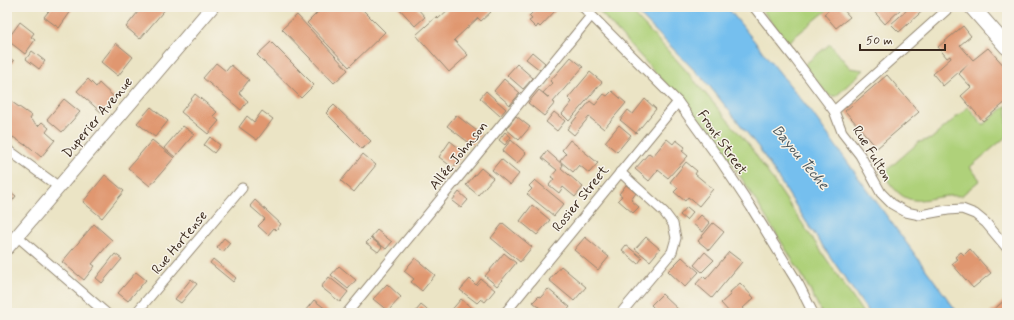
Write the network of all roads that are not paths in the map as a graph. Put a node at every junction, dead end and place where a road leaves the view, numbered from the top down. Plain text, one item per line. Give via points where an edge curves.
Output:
1 (212, 7) edge
2 (583, 7) edge
3 (754, 7) edge
4 (950, 7) edge
5 (972, 7) edge
6 (592, 16) junction
7 (1007, 47) edge
8 (678, 102) junction
9 (834, 111) junction
10 (7, 149) edge
11 (620, 172) junction
12 (60, 187) junction
13 (242, 188) dead end
14 (17, 236) junction
15 (7, 248) edge
16 (1007, 248) edge
17 (106, 313) edge
18 (136, 313) edge
19 (347, 313) edge
20 (505, 313) edge
21 (621, 313) edge
22 (813, 313) edge

1 - 12 main road, Duperier Avenue
2 - 6 street, Front Street
3 - 9 street, Rue Fulton
4 - 9 street
5 - 7 main road
6 - 8 street, Front Street
6 - 19 street, Allée Johnson
8 - 11 street, Rosier Street
8 - 22 street, Front Street via 751,207 799,285
9 - 16 street, Rue Fulton via 842,132 860,155 881,193 892,204 906,212 920,215 962,209 975,214 986,223
10 - 12 street
11 - 20 street, Rosier Street
11 - 21 street via 664,212 673,224 676,238 672,252
12 - 14 main road, Duperier Avenue
13 - 18 street, Rue Hortense
14 - 15 main road, Duperier Avenue
14 - 17 street

